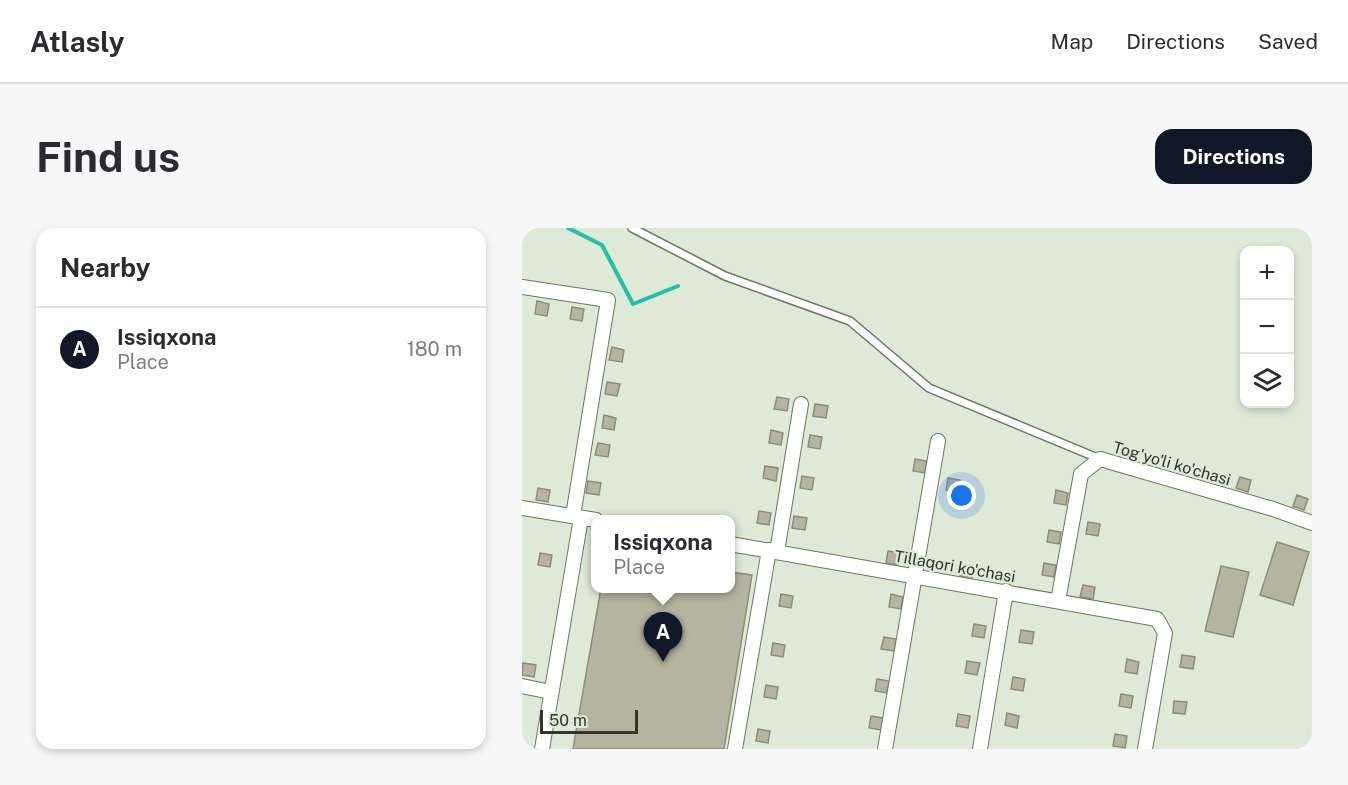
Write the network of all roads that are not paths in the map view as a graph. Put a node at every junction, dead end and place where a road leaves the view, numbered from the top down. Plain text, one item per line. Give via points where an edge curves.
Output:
1 (632, 228) edge
2 (522, 287) edge
3 (801, 404) dead end
4 (938, 441) dead end
5 (1100, 459) junction
6 (522, 508) edge
7 (577, 517) junction
8 (591, 519) edge
9 (1312, 523) edge
10 (735, 545) edge
11 (773, 551) junction
12 (914, 576) junction
13 (1006, 591) junction
14 (1058, 601) junction
15 (522, 686) edge
16 (552, 692) junction
17 (542, 749) edge
18 (735, 749) edge
19 (885, 749) edge
20 (980, 749) edge
21 (1145, 749) edge

1 - 5 lane via 725,276 850,321 929,388
2 - 7 street via 609,300
3 - 11 street
4 - 12 street
5 - 9 street, Tog'yo'li ko'chasi
5 - 14 street, Tog'yo'li ko'chasi via 1081,474
6 - 7 street
7 - 8 street
7 - 16 street
10 - 11 street, Tillaqori ko'chasi
11 - 12 street, Tillaqori ko'chasi
11 - 18 street
12 - 13 street, Tillaqori ko'chasi
12 - 19 street
13 - 14 street, Tillaqori ko'chasi
13 - 20 street
14 - 21 street, Tillaqori ko'chasi via 1157,619 1165,633
15 - 16 street
16 - 17 street

